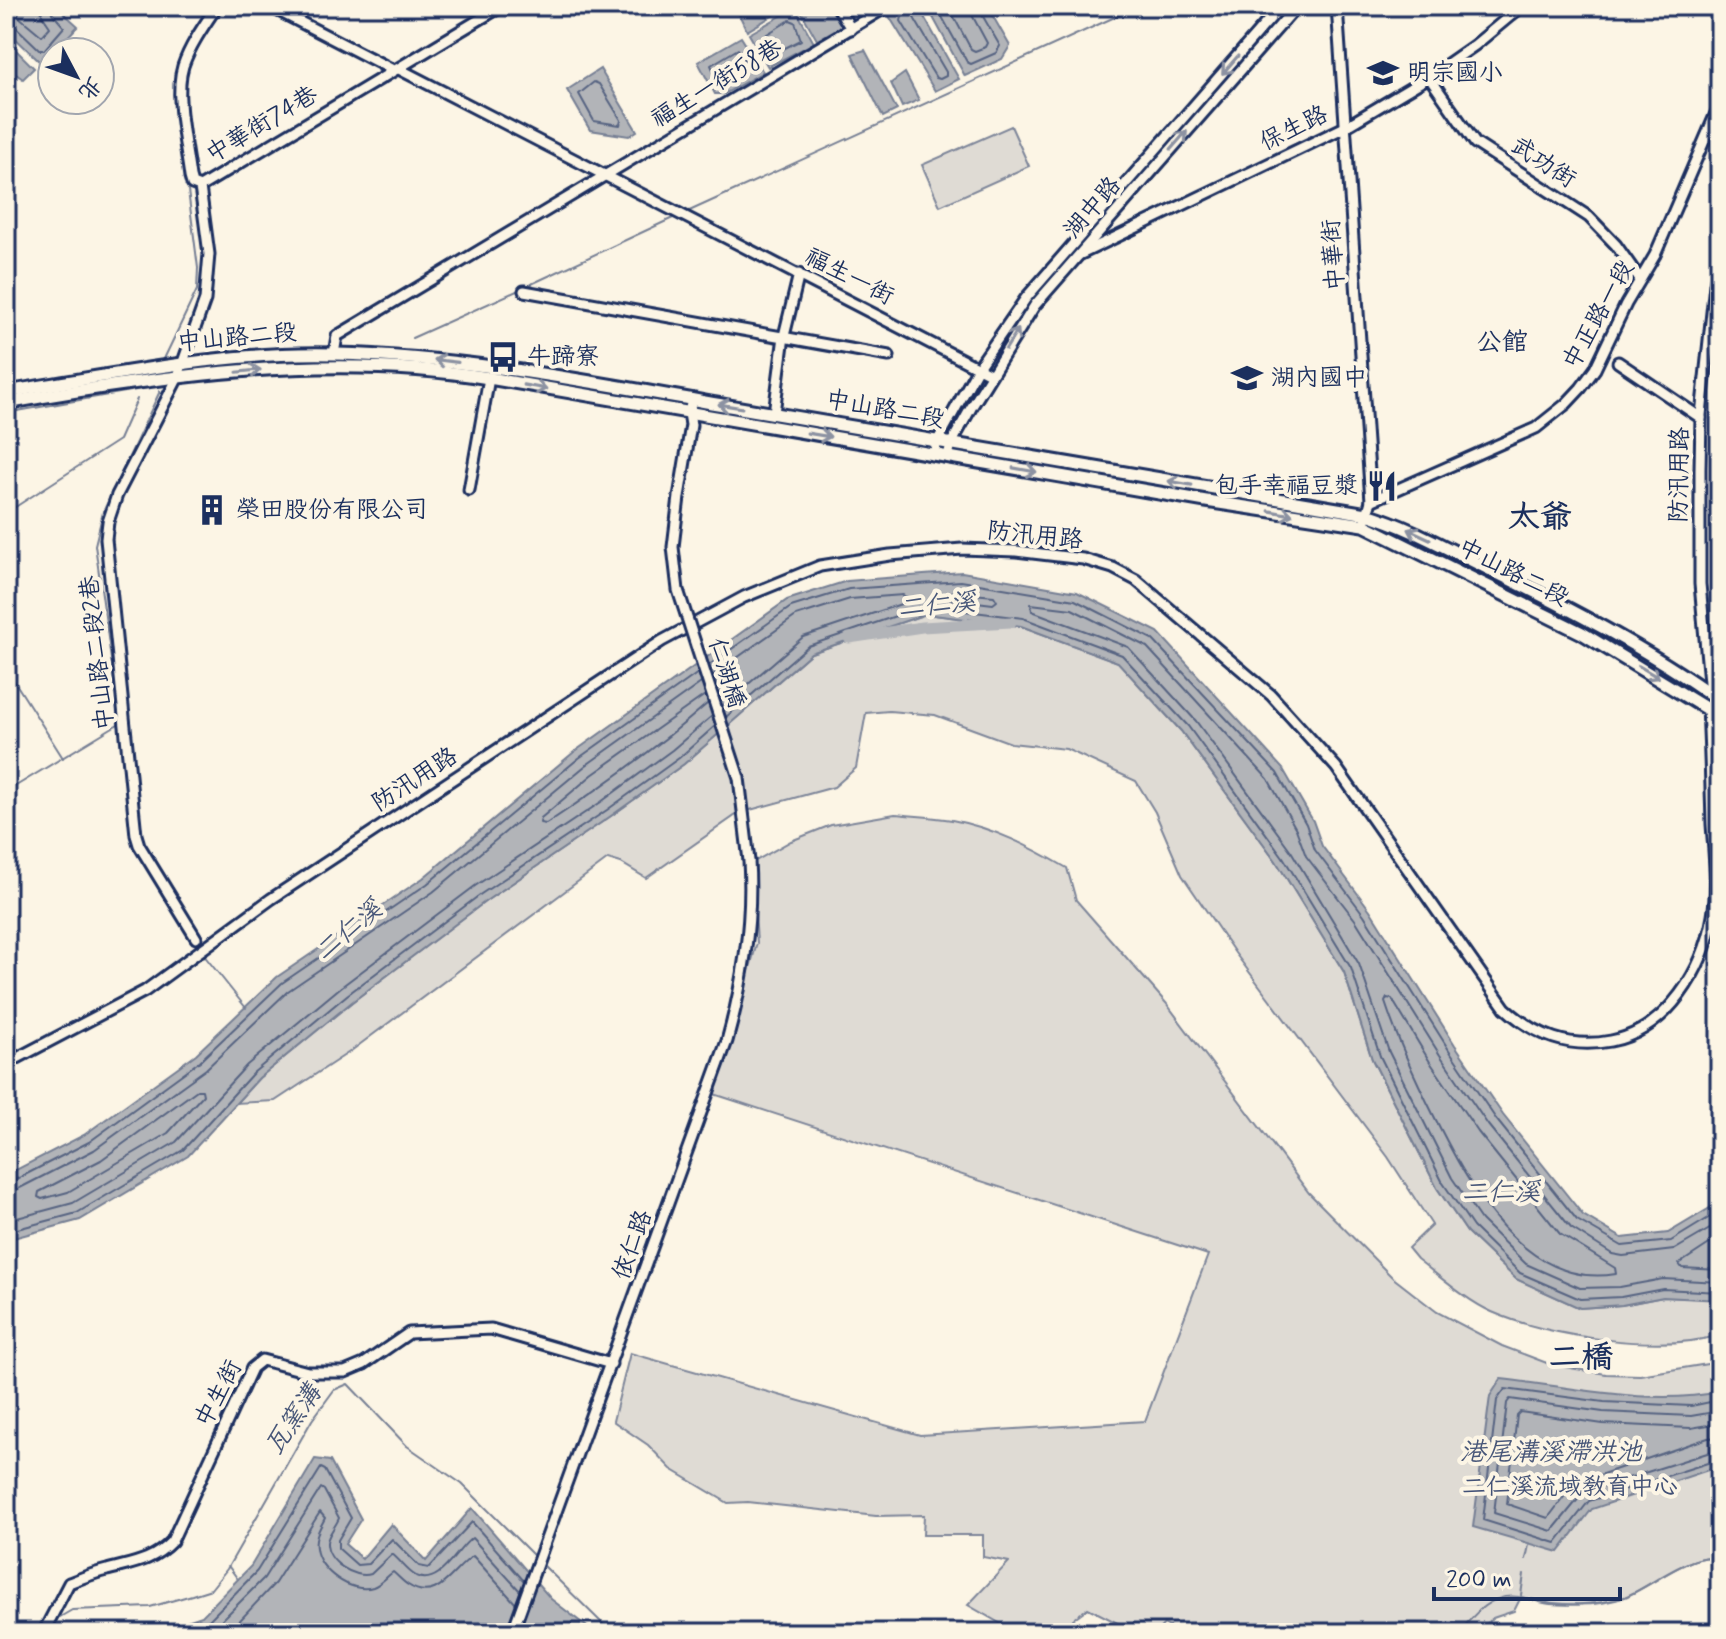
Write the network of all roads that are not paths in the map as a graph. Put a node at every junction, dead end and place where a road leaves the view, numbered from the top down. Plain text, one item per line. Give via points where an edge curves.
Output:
1 (217, 6) edge
2 (269, 6) edge
3 (502, 6) edge
4 (837, 6) edge
5 (888, 6) edge
6 (1281, 6) edge
7 (1297, 6) edge
8 (1337, 6) edge
9 (1522, 6) edge
10 (851, 29) junction
11 (396, 70) junction
12 (1429, 77) junction
13 (1720, 104) edge
14 (1345, 127) junction
15 (604, 175) junction
16 (200, 187) junction
17 (1066, 254) junction
18 (1078, 256) junction
19 (1720, 259) edge
20 (799, 274) junction
21 (1640, 279) junction
22 (524, 291) dead end
23 (784, 336) junction
24 (334, 354) junction
25 (889, 356) dead end
26 (1618, 362) dead end
27 (176, 364) junction
28 (979, 366) junction
29 (990, 374) junction
30 (149, 375) junction
31 (489, 378) junction
32 (174, 379) junction
33 (6, 392) edge
34 (692, 399) junction
35 (6, 403) edge
36 (689, 413) junction
37 (774, 413) junction
38 (1701, 418) junction
39 (936, 448) junction
40 (949, 450) junction
41 (469, 490) dead end
42 (1371, 501) junction
43 (1366, 520) junction
44 (1715, 697) edge
45 (1708, 708) junction
46 (1720, 717) edge
47 (749, 861) joint
48 (196, 938) dead end
49 (6, 1064) edge
50 (611, 1364) junction
51 (43, 1633) edge
52 (512, 1633) edge

1 - 16 street via 183,66 181,80 190,177
2 - 11 street, 福生一街
3 - 11 street, 中華街74巷
4 - 10 street
5 - 10 street
6 -> 17 street, 湖中路
18 -> 7 street, 湖中路
8 - 14 street, 中華街
9 - 12 street, 保生路
10 - 15 street, 福生一街58巷
11 - 15 street, 福生一街
11 - 16 street, 中華街74巷
12 - 14 street, 保生路
12 - 21 street, 武功街 via 1475,143 1589,217
13 - 21 street, 中正路一段
14 - 18 street, 保生路
14 - 42 street, 中華街
15 - 20 street, 福生一街
15 - 24 street, 福生一街58巷 via 337,336
16 - 27 street, 中華街74巷 via 208,288
17 - 18 street
17 - 28 street, 湖中路 via 1026,298
29 -> 18 street, 湖中路 via 1035,305
19 - 38 street, 防汛用路
20 - 23 street
20 - 28 street, 福生一街
21 - 42 street, 中正路一段 via 1595,369 1566,404 1536,428
22 - 23 street
23 - 25 street
23 - 37 street
24 - 27 main road, 中山路二段
34 -> 24 main road, 中山路二段 via 450,361
26 - 38 street
27 - 30 main road, 中山路二段
27 - 32 street, 中山路二段2巷
28 - 29 street, 福生一街
28 - 39 street, 湖中路
29 - 40 street, 湖中路
30 - 32 main road, 中山路二段
30 - 33 main road
30 - 35 main road
32 -> 31 main road, 中山路二段 via 336,366
31 -> 36 main road, 中山路二段
31 - 41 street
32 - 48 street, 中山路二段2巷 via 117,495 106,539 136,835
34 - 36 street, 仁湖橋
37 -> 34 main road, 中山路二段
36 -> 39 main road, 中山路二段
36 - 47 street, 仁湖橋, bridge via 673,547 678,590 739,778
37 - 39 main road, 中山路二段
38 - 44 street, 防汛用路 via 1700,584
39 - 40 main road, 中山路二段
40 - 43 main road, 中山路二段
42 - 43 street
44 -> 43 main road, 中山路二段 via 1588,620 1446,547 1396,523
43 -> 45 main road, 中山路二段 via 1582,633
45 - 46 main road, 中山路二段
45 - 49 street, 防汛用路 via 1715,886 1713,916 1699,961 1672,1005 1654,1021 1621,1039 1576,1044 1540,1034 1505,1008 1336,767 1305,731 1271,695 1136,580 1083,559 1016,551 962,549 820,566 744,597 662,641 271,899 145,991
47 - 50 street, 依仁路 via 750,914 733,1020
50 - 51 street, 中生街 via 491,1329 409,1333 345,1372 308,1372 262,1360 252,1368 172,1541 144,1562 69,1583
50 - 52 street, 依仁路

